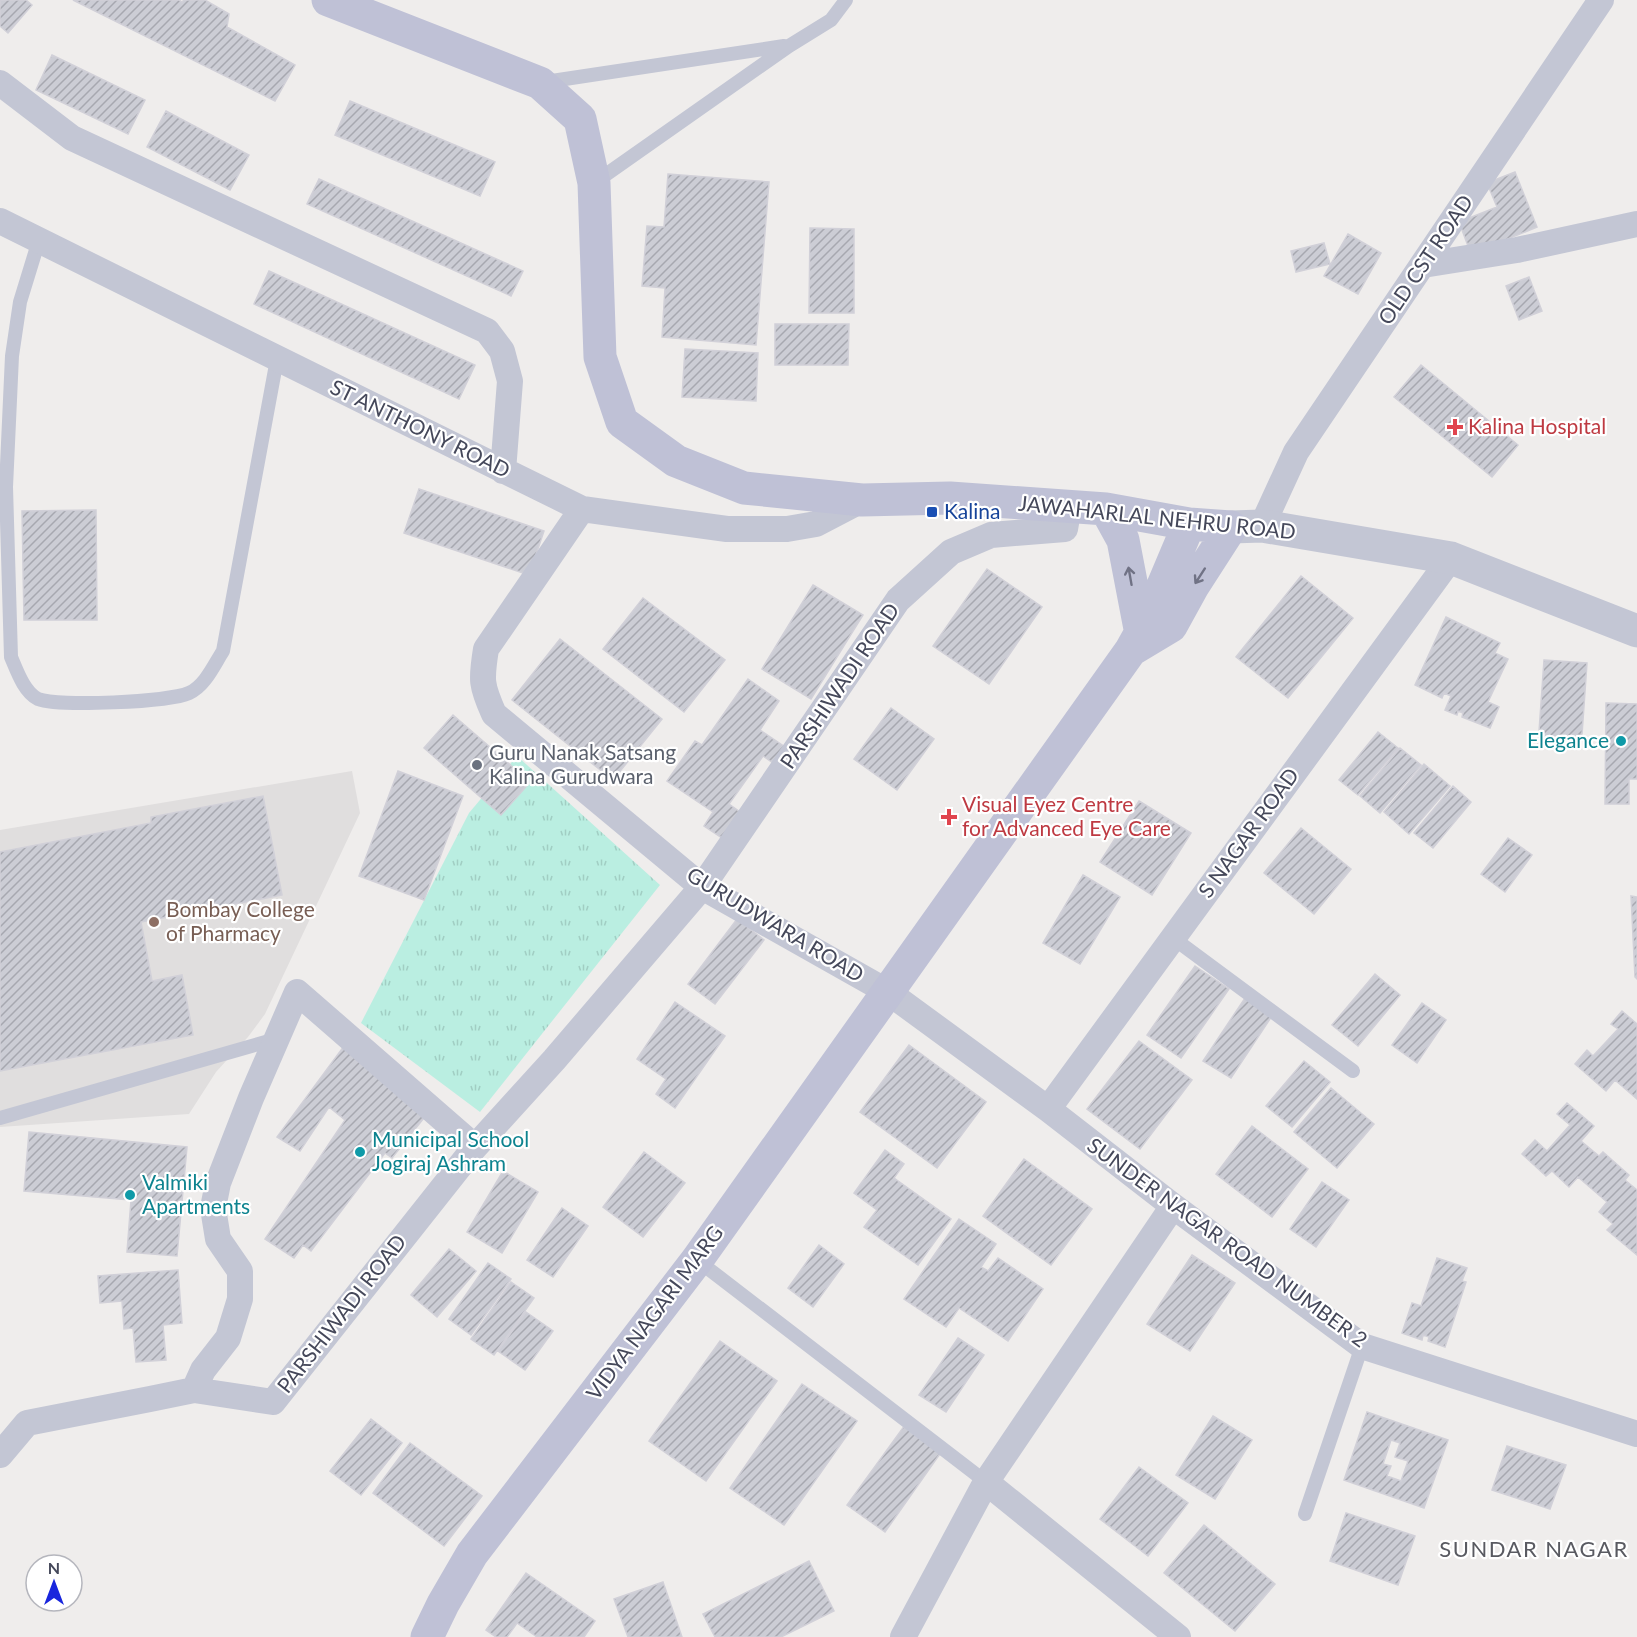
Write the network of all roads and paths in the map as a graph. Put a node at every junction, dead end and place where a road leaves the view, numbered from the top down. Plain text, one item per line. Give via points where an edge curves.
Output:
1 (328, 0) edge
2 (846, 0) edge
3 (1600, 0) edge
4 (789, 46) junction
5 (0, 83) edge
6 (540, 83) junction
7 (594, 183) junction
8 (0, 221) edge
9 (1637, 224) edge
10 (39, 240) junction
11 (1424, 265) junction
12 (277, 359) junction
13 (504, 471) junction
14 (862, 500) junction
15 (1069, 506) junction
16 (582, 509) junction
17 (1106, 509) junction
18 (1189, 524) junction
19 (1246, 526) junction
20 (1451, 558) junction
21 (1637, 631) edge
22 (1136, 642) junction
23 (702, 887) junction
24 (1173, 938) junction
25 (888, 992) junction
26 (276, 1039) junction
27 (1353, 1071) dead end
28 (1048, 1109) junction
29 (0, 1118) edge
30 (475, 1147) junction
31 (1173, 1206) junction
32 (697, 1260) junction
33 (1362, 1346) junction
34 (194, 1390) junction
35 (1637, 1434) edge
36 (0, 1455) edge
37 (986, 1482) junction
38 (1305, 1514) dead end
39 (427, 1637) edge
40 (903, 1637) edge
41 (1178, 1637) edge

1 - 6 main road, JAWAHARLAL NEHRU ROAD
2 - 4 lane via 831,20
3 - 11 street, OLD CST ROAD
4 - 6 lane
4 - 7 lane
5 - 13 street via 72,138 487,331 502,351 510,381
6 - 7 main road, JAWAHARLAL NEHRU ROAD via 580,119
7 - 14 main road, JAWAHARLAL NEHRU ROAD via 600,357 622,422 676,461 744,488
8 - 10 street, ST ANTHONY ROAD
9 - 11 street
10 - 12 street, ST ANTHONY ROAD
10 - 12 lane via 20,302 12,356 6,487 11,657 21,681 37,698 63,703 166,699 190,692 207,677 223,651
11 - 19 street, OLD CST ROAD
12 - 13 street, ST ANTHONY ROAD
13 - 16 street, ST ANTHONY ROAD
14 - 15 main road, JAWAHARLAL NEHRU ROAD via 950,498
14 - 16 street, ST ANTHONY ROAD via 816,524 786,529 727,529
15 - 17 main road, JAWAHARLAL NEHRU ROAD
15 - 23 street, PARSHIWADI ROAD via 1065,528 991,535 951,552 898,600
16 - 23 street, GURUDWARA ROAD via 486,650 483,689 494,714
17 - 18 main road, JAWAHARLAL NEHRU ROAD
22 -> 17 main road via 1123,540
18 - 19 main road, JAWAHARLAL NEHRU ROAD
18 - 22 main road
19 - 20 street, JAWAHARLAL NEHRU ROAD
19 -> 22 main road via 1193,586 1171,626
20 - 21 street, JAWAHARLAL NEHRU ROAD
20 - 24 street, S NAGAR ROAD
22 - 25 main road, VIDYA NAGARI MARG
23 - 25 street, GURUDWARA ROAD
23 - 30 street, PARSHIWADI ROAD
24 - 27 lane
24 - 28 street, S NAGAR ROAD
25 - 28 street, SUNDER NAGAR ROAD NUMBER 2
25 - 32 main road, VIDYA NAGARI MARG
26 - 29 lane
26 - 30 street via 297,992
26 - 34 street via 218,1183 213,1208 218,1239 240,1271 240,1299 228,1338 203,1370
28 - 31 street, SUNDER NAGAR ROAD NUMBER 2
30 - 34 street, PARSHIWADI ROAD via 273,1402
31 - 33 street, SUNDER NAGAR ROAD NUMBER 2
31 - 37 street
32 - 37 lane
32 - 39 main road, VIDYA NAGARI MARG via 472,1554
33 - 35 street, SUNDER NAGAR ROAD NUMBER 2
33 - 38 lane
34 - 36 street, PARSHIWADI ROAD via 27,1423
37 - 40 street
37 - 41 street

